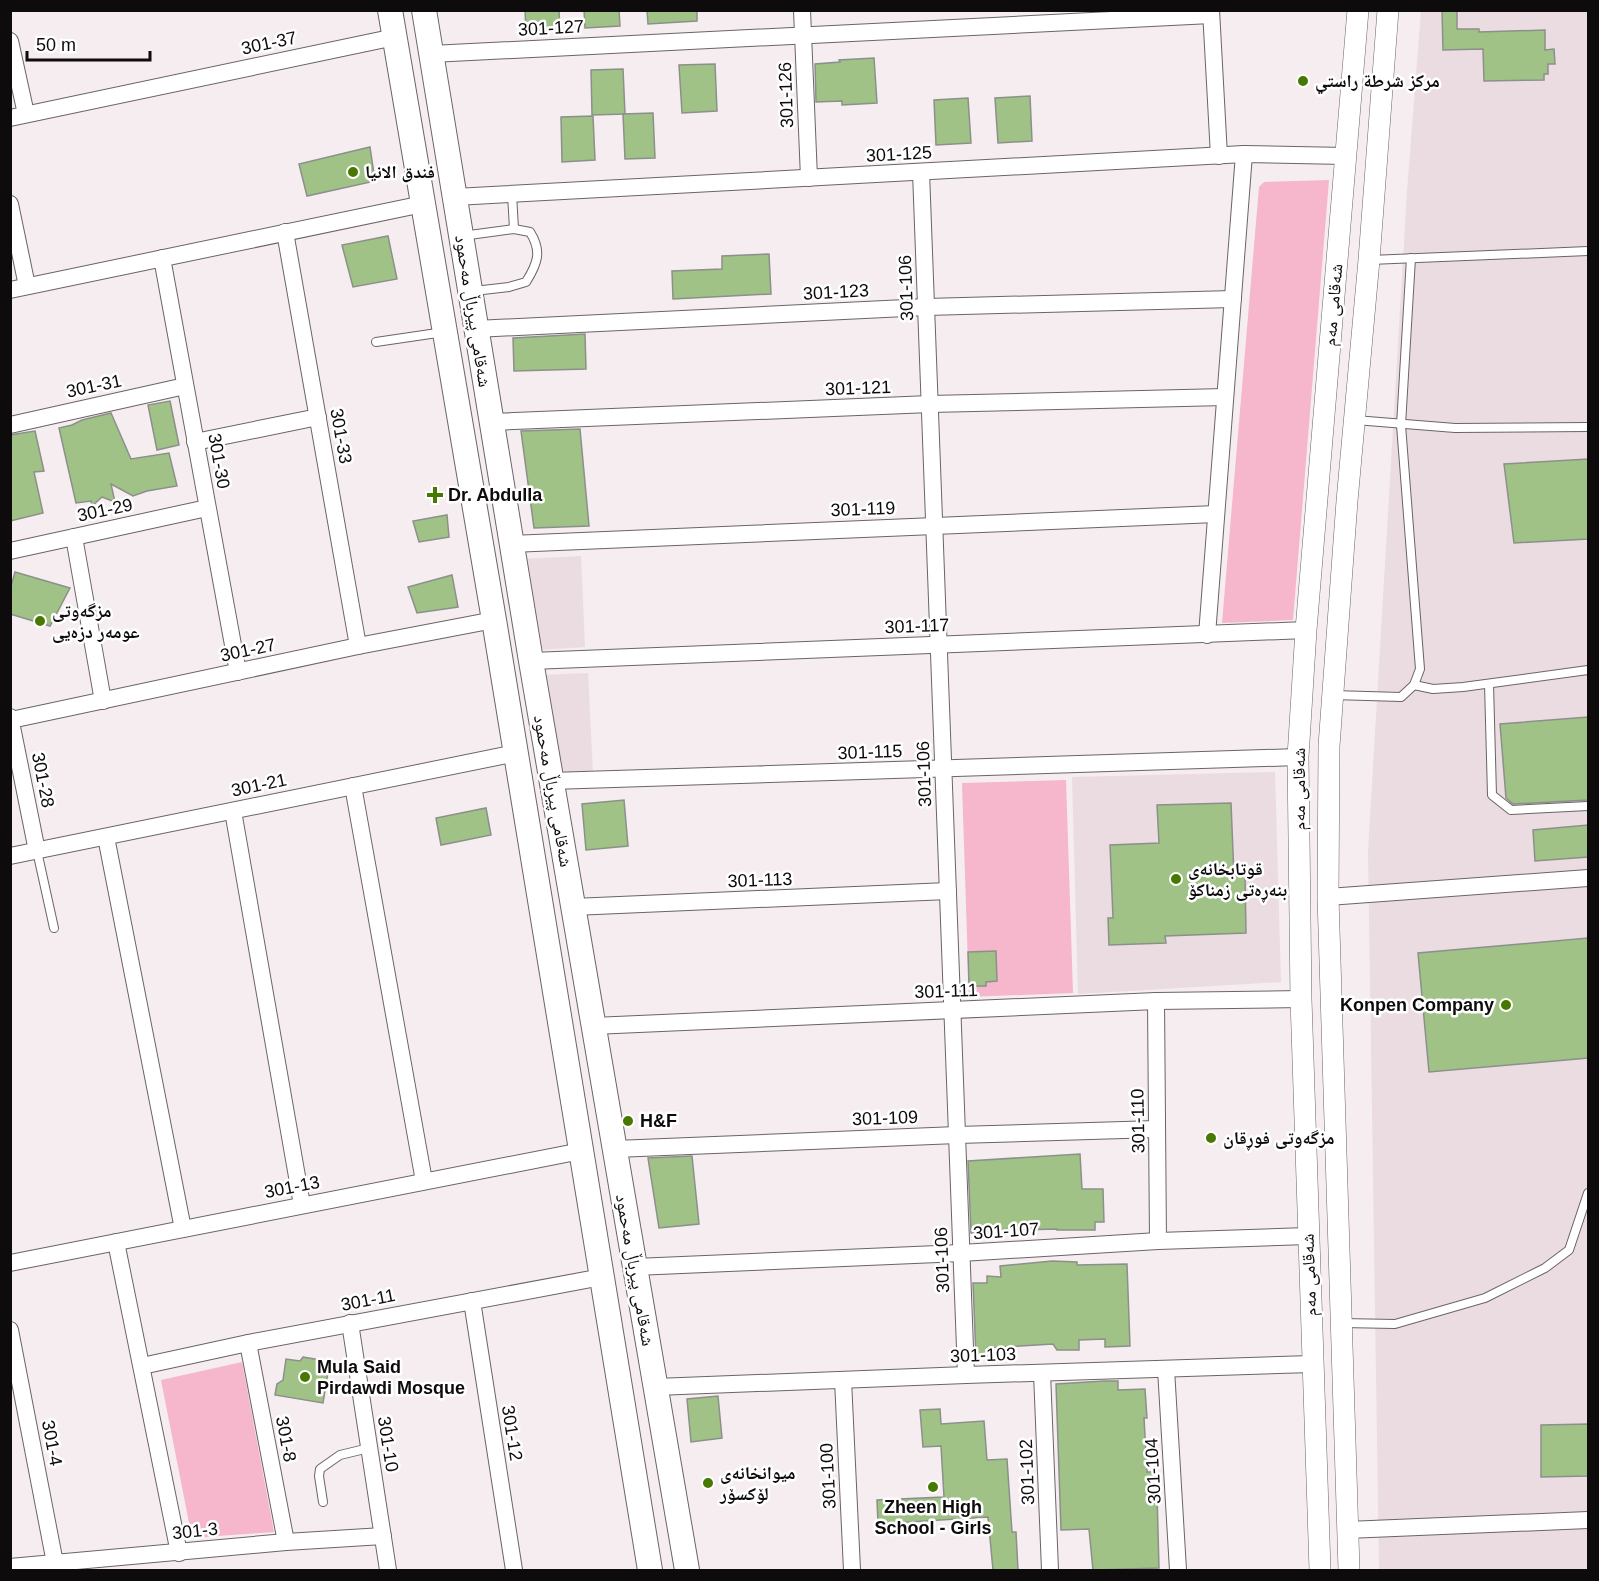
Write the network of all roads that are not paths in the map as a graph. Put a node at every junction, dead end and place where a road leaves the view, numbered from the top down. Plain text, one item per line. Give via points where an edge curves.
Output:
1 (390, 10) edge
2 (424, 10) edge
3 (802, 10) edge
4 (1358, 10) edge
5 (1388, 10) edge
6 (1211, 13) edge
7 (803, 36) junction
8 (394, 37) junction
9 (10, 41) edge
10 (431, 54) junction
11 (18, 116) edge
12 (1244, 154) junction
13 (1219, 156) junction
14 (1346, 156) junction
15 (921, 172) junction
16 (809, 178) junction
17 (512, 194) junction
18 (454, 197) junction
19 (10, 204) edge
20 (423, 204) junction
21 (514, 229) junction
22 (285, 232) junction
23 (461, 237) junction
24 (1588, 251) edge
25 (162, 258) junction
26 (1412, 258) junction
27 (1369, 260) junction
28 (19, 288) edge
29 (470, 291) junction
30 (1233, 298) junction
31 (926, 307) junction
32 (476, 329) junction
33 (445, 332) junction
34 (376, 342) dead end
35 (484, 377) junction
36 (453, 382) junction
37 (185, 386) junction
38 (1225, 397) junction
39 (930, 404) junction
40 (318, 417) junction
41 (1354, 420) junction
42 (492, 422) junction
43 (10, 425) edge
44 (1401, 425) junction
45 (1588, 427) edge
46 (195, 442) junction
47 (1316, 500) junction
48 (1347, 501) junction
49 (207, 508) junction
50 (1216, 514) junction
51 (934, 525) junction
52 (74, 537) junction
53 (511, 544) junction
54 (10, 551) edge
55 (494, 620) junction
56 (1306, 630) junction
57 (1207, 635) junction
58 (939, 645) junction
59 (358, 646) junction
60 (531, 661) junction
61 (1588, 670) edge
62 (238, 672) junction
63 (1489, 684) junction
64 (1414, 685) junction
65 (1332, 695) junction
66 (104, 701) junction
67 (11, 718) edge
68 (516, 753) junction
69 (1298, 757) junction
70 (943, 769) junction
71 (551, 781) junction
72 (353, 786) junction
73 (1588, 806) edge
74 (233, 811) junction
75 (106, 837) junction
76 (37, 851) junction
77 (10, 856) edge
78 (1588, 878) edge
79 (948, 891) junction
80 (1328, 897) junction
81 (573, 907) junction
82 (54, 928) dead end
83 (1301, 999) junction
84 (1156, 1002) junction
85 (952, 1010) junction
86 (593, 1026) junction
87 (1157, 1129) junction
88 (957, 1135) junction
89 (615, 1149) junction
90 (581, 1150) junction
91 (424, 1181) junction
92 (1588, 1193) edge
93 (302, 1205) junction
94 (183, 1228) junction
95 (1308, 1236) junction
96 (1158, 1241) junction
97 (116, 1242) junction
98 (961, 1253) junction
99 (10, 1263) edge
100 (635, 1267) junction
101 (602, 1277) junction
102 (472, 1301) junction
103 (350, 1323) junction
104 (1341, 1323) junction
105 (10, 1330) edge
106 (248, 1343) junction
107 (1312, 1364) junction
108 (142, 1366) junction
109 (1166, 1370) junction
110 (1042, 1373) junction
111 (966, 1375) junction
112 (843, 1380) junction
113 (656, 1387) junction
114 (369, 1448) junction
115 (323, 1502) dead end
116 (1588, 1520) edge
117 (1347, 1530) junction
118 (383, 1536) junction
119 (286, 1542) junction
120 (179, 1553) junction
121 (55, 1563) junction
122 (10, 1567) edge
123 (388, 1570) edge
124 (514, 1570) edge
125 (650, 1570) edge
126 (687, 1570) edge
127 (852, 1570) edge
128 (1050, 1570) edge
129 (1178, 1570) edge
130 (1320, 1570) edge
131 (1349, 1570) edge

1 - 8 main road, شەقامی پیرباڵ مەحمود
2 - 10 main road, شەقامی پیرباڵ مەحمود
3 - 7 street, 301-126
4 - 14 street, شەقامی مەم
5 - 27 street, شەقامی مەم
6 - 7 street, 301-127
6 - 13 street
7 - 10 street, 301-127
7 - 16 street, 301-126
8 - 11 street, 301-37
8 - 20 main road, شەقامی پیرباڵ مەحمود
9 - 11 street
10 - 18 main road, شەقامی پیرباڵ مەحمود
12 - 13 street, 301-125
12 - 14 street, 301-125
12 - 30 street
13 - 15 street, 301-125
14 - 47 street, شەقامی مەم
15 - 16 street, 301-125
15 - 31 street, 301-106
16 - 17 street, 301-125
17 - 18 street, 301-125
17 - 21 lane
18 - 23 main road, شەقامی پیرباڵ مەحمود
19 - 28 street
20 - 22 street
20 - 33 main road, شەقامی پیرباڵ مەحمود
21 - 23 lane
21 - 29 lane via 530,232 537,243 534,269 526,282
22 - 25 street
22 - 40 street, 301-33
23 - 29 main road, شەقامی پیرباڵ مەحمود
24 - 26 lane
25 - 28 street
25 - 37 street, 301-30
26 - 27 lane
26 - 44 lane
27 - 41 street, شەقامی مەم
29 - 32 main road, شەقامی پیرباڵ مەحمود
30 - 31 street, 301-123
30 - 38 street
31 - 32 street, 301-123
31 - 39 street, 301-106
32 - 35 main road, شەقامی پیرباڵ مەحمود
33 - 34 lane
33 - 36 main road, شەقامی پیرباڵ مەحمود
35 - 36 main road
35 - 42 main road, شەقامی پیرباڵ مەحمود
36 - 55 main road, شەقامی پیرباڵ مەحمود
37 - 43 street, 301-31
37 - 46 street, 301-30
38 - 39 street, 301-121
38 - 50 street
39 - 42 street, 301-121
39 - 51 street, 301-106
40 - 46 street
40 - 59 street, 301-33
41 - 44 lane
41 - 48 street, شەقامی مەم
42 - 53 main road, شەقامی پیرباڵ مەحمود
44 - 45 lane
44 - 64 lane via 1420,669
46 - 49 street, 301-30
47 - 48 street
47 - 56 street, شەقامی مەم
48 - 65 street, شەقامی مەم
49 - 52 street, 301-29
49 - 62 street, 301-30
50 - 51 street, 301-119
50 - 57 street
51 - 53 street, 301-119
51 - 58 street, 301-106
52 - 54 street, 301-29
52 - 66 street
53 - 60 main road, شەقامی پیرباڵ مەحمود
55 - 59 street, 301-27
55 - 68 main road, شەقامی پیرباڵ مەحمود
56 - 57 street, 301-117
56 - 69 street, شەقامی مەم
57 - 58 street, 301-117
58 - 60 street, 301-117
58 - 70 street, 301-106
59 - 62 street, 301-27
60 - 71 main road, شەقامی پیرباڵ مەحمود
61 - 63 lane
62 - 66 street, 301-27
63 - 64 lane via 1433,690
63 - 73 lane via 1492,795 1511,810
64 - 65 lane via 1401,698
65 - 80 street, شەقامی مەم
66 - 67 street, 301-27
67 - 76 street, 301-28
68 - 72 street, 301-21
68 - 90 main road, شەقامی پیرباڵ مەحمود
69 - 70 street, 301-115
69 - 83 street, شەقامی مەم
70 - 71 street, 301-115
70 - 79 street, 301-106
71 - 81 main road, شەقامی پیرباڵ مەحمود
72 - 74 street, 301-21
72 - 91 street
74 - 75 street, 301-21
74 - 93 street
75 - 76 street, 301-21
75 - 94 street
76 - 77 street, 301-21
76 - 82 lane
78 - 80 street
79 - 81 street, 301-113
79 - 85 street, 301-106
80 - 104 street, شەقامی مەم
81 - 86 main road, شەقامی پیرباڵ مەحمود
83 - 84 street, 301-111
83 - 95 street, شەقامی مەم
84 - 85 street, 301-111
84 - 87 street, 301-110
85 - 86 street, 301-111
85 - 88 street, 301-106
86 - 89 main road, شەقامی پیرباڵ مەحمود
87 - 88 street, 301-109
87 - 96 street, 301-110
88 - 89 street, 301-109
88 - 98 street, 301-106
89 - 100 main road, شەقامی پیرباڵ مەحمود
90 - 91 street, 301-13
90 - 101 main road, شەقامی پیرباڵ مەحمود
91 - 93 street, 301-13
92 - 104 lane via 1569,1250 1545,1268 1485,1298 1395,1324
93 - 94 street, 301-13
94 - 97 street, 301-13
95 - 96 street, 301-107
95 - 107 street, شەقامی مەم
96 - 98 street, 301-107
97 - 99 street, 301-13
97 - 108 street
98 - 100 street, 301-107
98 - 111 street, 301-106
100 - 113 main road, شەقامی پیرباڵ مەحمود
101 - 102 street, 301-11
101 - 125 main road, شەقامی پیرباڵ مەحمود
102 - 103 street, 301-11
102 - 124 street, 301-12
103 - 106 street, 301-11
103 - 114 street, 301-10
104 - 117 street, شەقامی مەم
105 - 121 street, 301-4
106 - 108 street, 301-11
106 - 119 street, 301-8
107 - 109 street, 301-103
107 - 130 street, شەقامی مەم
108 - 120 street
109 - 110 street, 301-103
109 - 129 street, 301-104
110 - 111 street, 301-103
110 - 128 street, 301-102
111 - 112 street, 301-103
112 - 113 street, 301-103
112 - 127 street, 301-100
113 - 126 main road, شەقامی پیرباڵ مەحمود
114 - 115 lane via 340,1455 320,1469
114 - 118 street, 301-10
116 - 117 street
117 - 131 street, شەقامی مەم
118 - 119 street, 301-3
118 - 123 street, 301-10
119 - 120 street, 301-3
120 - 121 street, 301-3
121 - 122 street, 301-3

